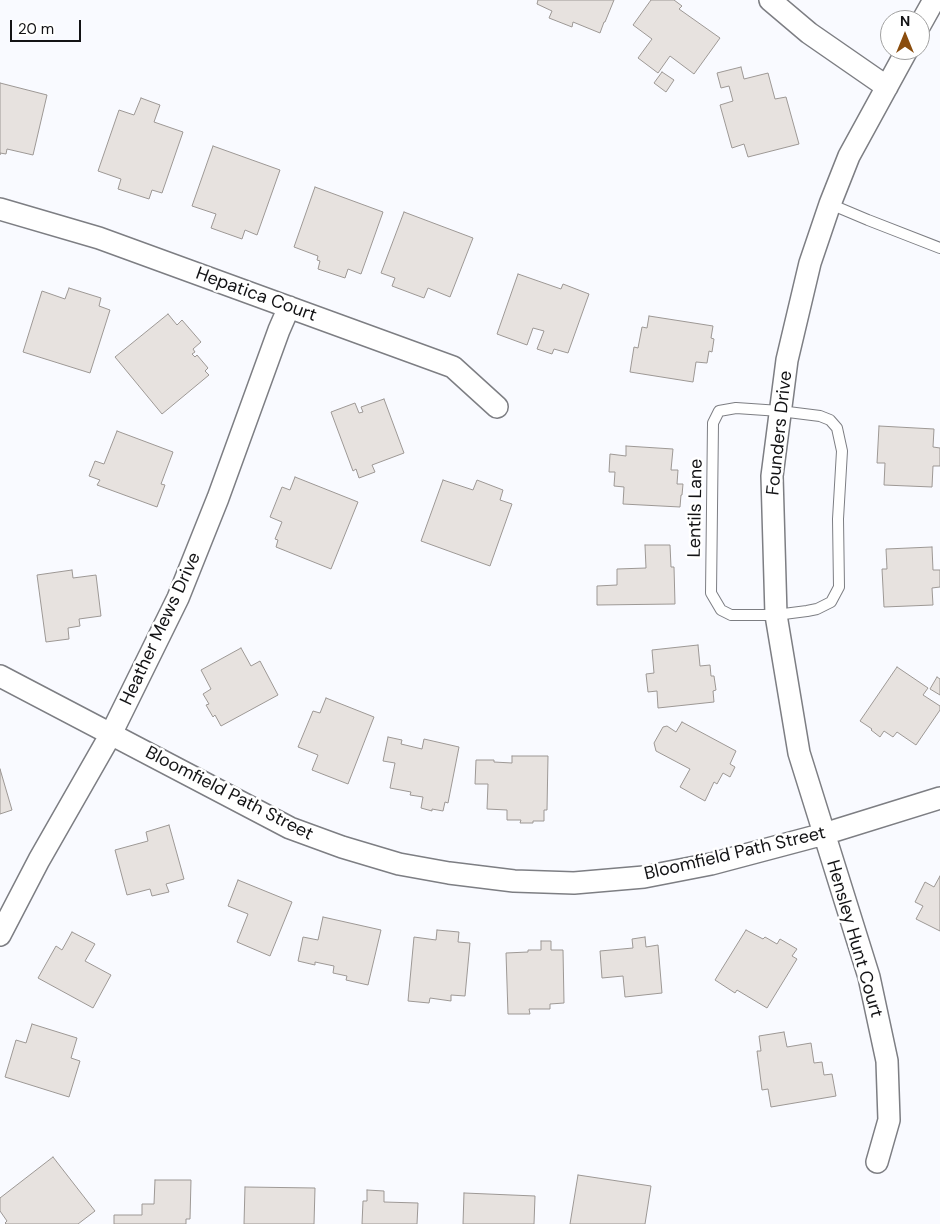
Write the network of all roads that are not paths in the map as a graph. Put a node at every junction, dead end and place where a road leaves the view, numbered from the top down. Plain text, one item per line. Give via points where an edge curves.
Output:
1 (770, 0) edge
2 (902, 60) edge
3 (887, 87) junction
4 (830, 204) junction
5 (0, 210) edge
6 (940, 248) edge
7 (289, 307) junction
8 (497, 407) dead end
9 (780, 411) junction
10 (776, 615) junction
11 (0, 676) edge
12 (111, 734) junction
13 (940, 798) edge
14 (824, 834) junction
15 (0, 935) edge
16 (877, 1162) dead end

1 - 3 street via 809,33
2 - 3 street, Founders Drive
3 - 4 street, Founders Drive via 849,156
4 - 6 lane
4 - 9 street, Founders Drive via 810,263 787,360
5 - 7 street, Hepatica Court via 99,238
7 - 8 street, Hepatica Court via 453,367
7 - 12 street, Heather Mews Drive via 178,598
9 - 10 street, Founders Drive via 772,476
9 - 10 lane via 830,420 837,428 842,451 839,587 832,602 824,606
9 - 10 lane, Lentils Lane via 736,408 719,411 713,423 711,593 721,610 731,615
10 - 14 street, Founders Drive via 799,753
11 - 12 street, Bloomfield Path Street
12 - 14 street, Bloomfield Path Street via 290,828 399,864 449,873 514,881 574,883 644,877 711,864
12 - 15 street, Heather Mews Drive
13 - 14 street, Bloomfield Path Street
14 - 16 street, Hensley Hunt Court via 869,977 887,1061 889,1120

